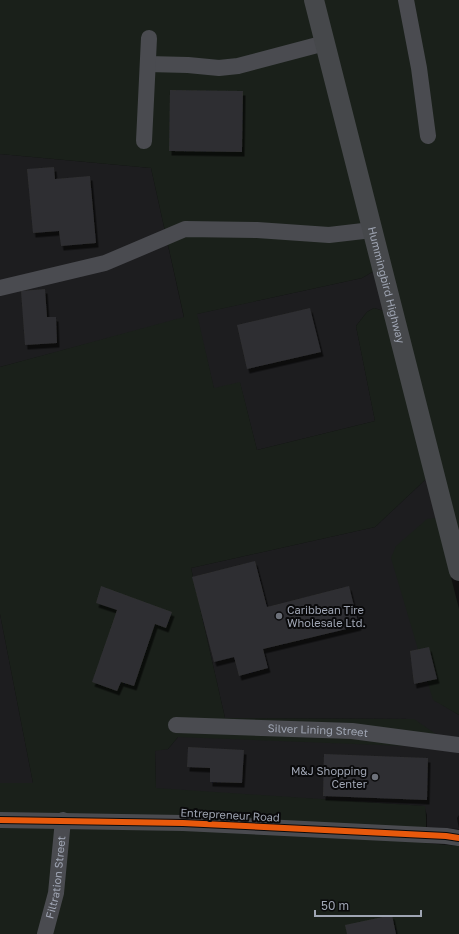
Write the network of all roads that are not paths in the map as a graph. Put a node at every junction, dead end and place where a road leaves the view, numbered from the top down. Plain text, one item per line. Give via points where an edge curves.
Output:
1 (314, 0) edge
2 (406, 0) edge
3 (149, 38) dead end
4 (325, 43) junction
5 (148, 64) junction
6 (428, 136) dead end
7 (144, 141) dead end
8 (372, 230) junction
9 (0, 288) edge
10 (459, 571) edge
11 (176, 725) dead end
12 (459, 745) edge
13 (0, 820) edge
14 (63, 820) junction
15 (459, 838) edge
16 (45, 934) edge

1 - 4 main road, Hummingbird Highway
2 - 6 street
3 - 5 street
4 - 5 street via 238,66 219,68
4 - 8 main road, Hummingbird Highway
5 - 7 street
8 - 9 street via 329,235 185,229 104,263
8 - 10 main road, Hummingbird Highway
11 - 12 street, Silver Lining Street via 352,732
13 - 14 street, Entrepreneur Road
14 - 15 street, Entrepreneur Road via 183,823
14 - 16 street, Filtration Street via 56,893

